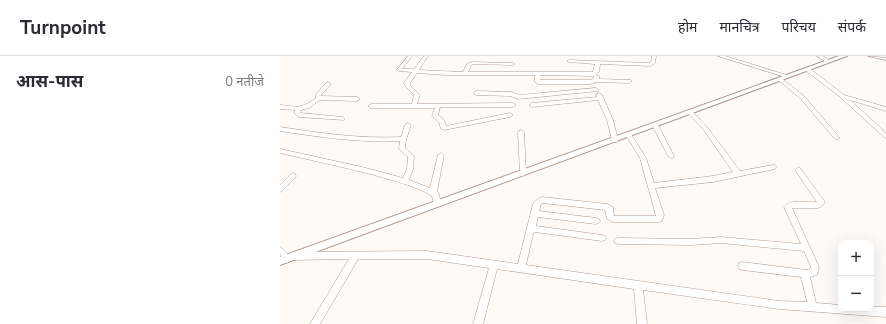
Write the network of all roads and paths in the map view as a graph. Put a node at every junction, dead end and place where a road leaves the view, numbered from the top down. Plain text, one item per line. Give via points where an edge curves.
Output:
1 (411, 56) edge
2 (426, 56) edge
3 (506, 56) edge
4 (654, 56) edge
5 (720, 56) edge
6 (819, 56) edge
7 (844, 56) edge
8 (870, 56) edge
9 (886, 59) edge
10 (569, 61) dead end
11 (828, 61) junction
12 (598, 62) junction
13 (504, 64) junction
14 (513, 64) dead end
15 (807, 69) junction
16 (414, 72) junction
17 (465, 73) junction
18 (596, 73) junction
19 (537, 74) junction
20 (783, 78) junction
21 (596, 81) junction
22 (628, 81) dead end
23 (328, 84) dead end
24 (596, 90) junction
25 (476, 94) dead end
26 (841, 96) junction
27 (318, 98) junction
28 (600, 98) junction
29 (357, 99) dead end
30 (513, 105) dead end
31 (532, 105) dead end
32 (280, 106) edge
33 (371, 106) dead end
34 (414, 106) junction
35 (438, 106) junction
36 (298, 109) junction
37 (886, 109) edge
38 (690, 112) junction
39 (510, 115) dead end
40 (342, 119) dead end
41 (408, 125) dead end
42 (655, 125) junction
43 (280, 130) edge
44 (521, 132) dead end
45 (629, 134) junction
46 (886, 136) edge
47 (837, 138) dead end
48 (403, 140) junction
49 (615, 140) junction
50 (280, 151) edge
51 (441, 155) dead end
52 (671, 156) dead end
53 (773, 167) dead end
54 (798, 170) dead end
55 (523, 173) junction
56 (738, 174) junction
57 (294, 176) dead end
58 (405, 182) junction
59 (651, 186) junction
60 (280, 189) edge
61 (433, 192) junction
62 (437, 204) junction
63 (535, 214) junction
64 (596, 221) dead end
65 (531, 230) junction
66 (602, 238) dead end
67 (618, 241) dead end
68 (807, 248) junction
69 (280, 251) edge
70 (355, 256) junction
71 (287, 259) edge
72 (494, 265) junction
73 (742, 266) dead end
74 (521, 269) junction
75 (807, 274) junction
76 (638, 285) junction
77 (812, 307) junction
78 (886, 312) edge
79 (315, 324) edge
80 (478, 324) edge
81 (642, 324) edge

1 - 16 street via 398,70
2 - 16 street
3 - 13 street
4 - 12 street via 650,65
5 - 20 street
6 - 11 street
7 - 11 main road
8 - 9 street
10 - 12 street
11 - 15 main road
12 - 18 street
13 - 14 street
13 - 17 street via 471,63
15 - 20 main road
15 - 26 street
16 - 17 street
16 - 34 street via 407,83 417,96
17 - 19 street
18 - 19 street
18 - 21 street
19 - 21 street via 538,82
20 - 38 main road
20 - 47 street
21 - 22 street
21 - 24 street
23 - 27 street
24 - 25 street via 520,97 512,94
24 - 28 street
26 - 37 street
26 - 46 street
27 - 29 street
27 - 36 street via 307,107
28 - 31 street
28 - 49 street via 610,120
30 - 35 street
32 - 36 street
33 - 34 street
34 - 35 street
35 - 39 street via 435,116 442,121 443,128
36 - 40 street via 299,115
38 - 42 main road
38 - 56 street via 705,128
41 - 48 street
42 - 45 main road
42 - 52 street
43 - 48 street via 384,141
44 - 55 street
45 - 49 main road
45 - 59 street via 643,158
48 - 58 street via 402,149 411,156 410,170
49 - 55 main road
50 - 58 street
51 - 61 street
53 - 56 street
54 - 68 street via 821,202 788,207
55 - 62 main road
56 - 59 street
57 - 60 street
58 - 61 street
59 - 63 street via 660,215 657,220 613,219 607,207 542,200 538,202
61 - 62 street
62 - 71 main road
63 - 64 street
63 - 65 street
65 - 66 street
65 - 74 street
67 - 68 street via 721,240
68 - 75 street via 816,270
69 - 71 street
70 - 71 street
70 - 72 street via 427,255
70 - 79 street
72 - 74 street
72 - 80 street
73 - 75 street
74 - 76 street
75 - 77 street via 805,279
76 - 77 street via 780,305
76 - 81 street
77 - 78 street

